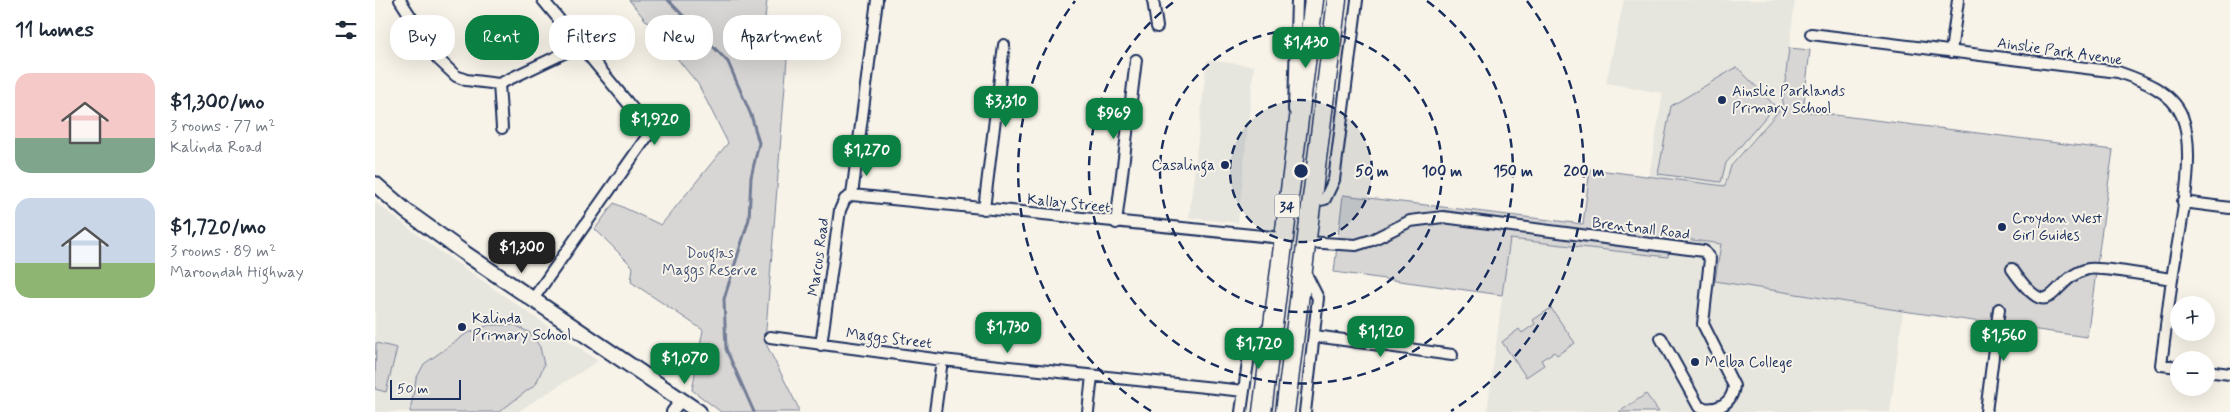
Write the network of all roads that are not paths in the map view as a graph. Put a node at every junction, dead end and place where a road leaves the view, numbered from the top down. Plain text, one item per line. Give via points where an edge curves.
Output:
1 (399, 0) edge
2 (543, 0) edge
3 (877, 0) edge
4 (1153, 0) edge
5 (1297, 0) edge
6 (1314, 0) edge
7 (1337, 0) edge
8 (1357, 0) edge
9 (1957, 0) edge
10 (555, 15) edge
11 (1157, 27) dead end
12 (1811, 34) dead end
13 (1004, 45) dead end
14 (1951, 52) junction
15 (550, 60) edge
16 (591, 60) edge
17 (1136, 60) dead end
18 (499, 84) junction
19 (502, 128) dead end
20 (1296, 139) junction
21 (375, 184) edge
22 (852, 196) junction
23 (1311, 202) junction
24 (2183, 202) junction
25 (984, 208) junction
26 (2230, 208) edge
27 (1116, 223) junction
28 (1282, 238) junction
29 (1306, 242) junction
30 (1303, 266) junction
31 (2012, 269) dead end
32 (2172, 279) junction
33 (533, 299) junction
34 (1999, 309) dead end
35 (1273, 325) junction
36 (1315, 336) junction
37 (770, 337) dead end
38 (1661, 338) dead end
39 (821, 345) junction
40 (1452, 355) dead end
41 (942, 360) junction
42 (2170, 366) edge
43 (2215, 372) edge
44 (2230, 374) edge
45 (1092, 376) junction
46 (1244, 391) junction
47 (681, 400) junction
48 (672, 412) edge
49 (699, 412) edge
50 (935, 412) edge
51 (1088, 412) edge
52 (1241, 412) edge
53 (1262, 412) edge
54 (1285, 412) edge
55 (1305, 412) edge
56 (1986, 412) edge

1 - 18 street via 447,69 465,80
2 - 10 street
3 - 22 street, Marcus Road
4 - 11 street
5 - 20 street via 1293,96
6 - 20 highway, 34
7 - 23 highway, 34
8 - 23 street via 1334,180 1325,199
9 - 14 street
12 - 14 street, Ainslie Park Avenue
13 - 25 street
14 - 24 street, Ainslie Park Avenue via 2118,72 2145,81 2167,97 2182,115 2189,144
15 - 18 street
16 - 33 street via 651,131
17 - 27 street
18 - 19 street
20 - 28 highway, 34
21 - 33 street via 413,216
22 - 25 street, Kallay Street
22 - 39 street, Marcus Road via 845,199 840,210
23 - 29 highway, 34
24 - 26 street
24 - 32 street, Ainslie Park Avenue
25 - 27 street, Kallay Street
27 - 28 street, Kallay Street
28 - 29 highway
28 - 35 highway, 34
29 - 30 highway, 34
29 - 38 street, Brentnall Road via 1356,245 1410,220 1443,217 1704,251 1710,259 1703,324 1734,386 1733,395 1725,406 1715,412 1699,406
30 - 36 street via 1318,298
30 - 54 highway, 34
31 - 32 street via 2027,291 2041,298 2049,296 2089,268
32 - 42 street, Ainslie Park Avenue via 2161,365
33 - 47 street
34 - 56 street
35 - 46 street via 1251,341
35 - 53 highway, 34
36 - 40 street
36 - 55 street
37 - 39 street, Maggs Street
39 - 41 street, Maggs Street
41 - 45 street, Maggs Street
41 - 50 street
43 - 44 street
45 - 46 street, Maggs Street
45 - 51 street
46 - 52 street
47 - 48 street
47 - 49 street

